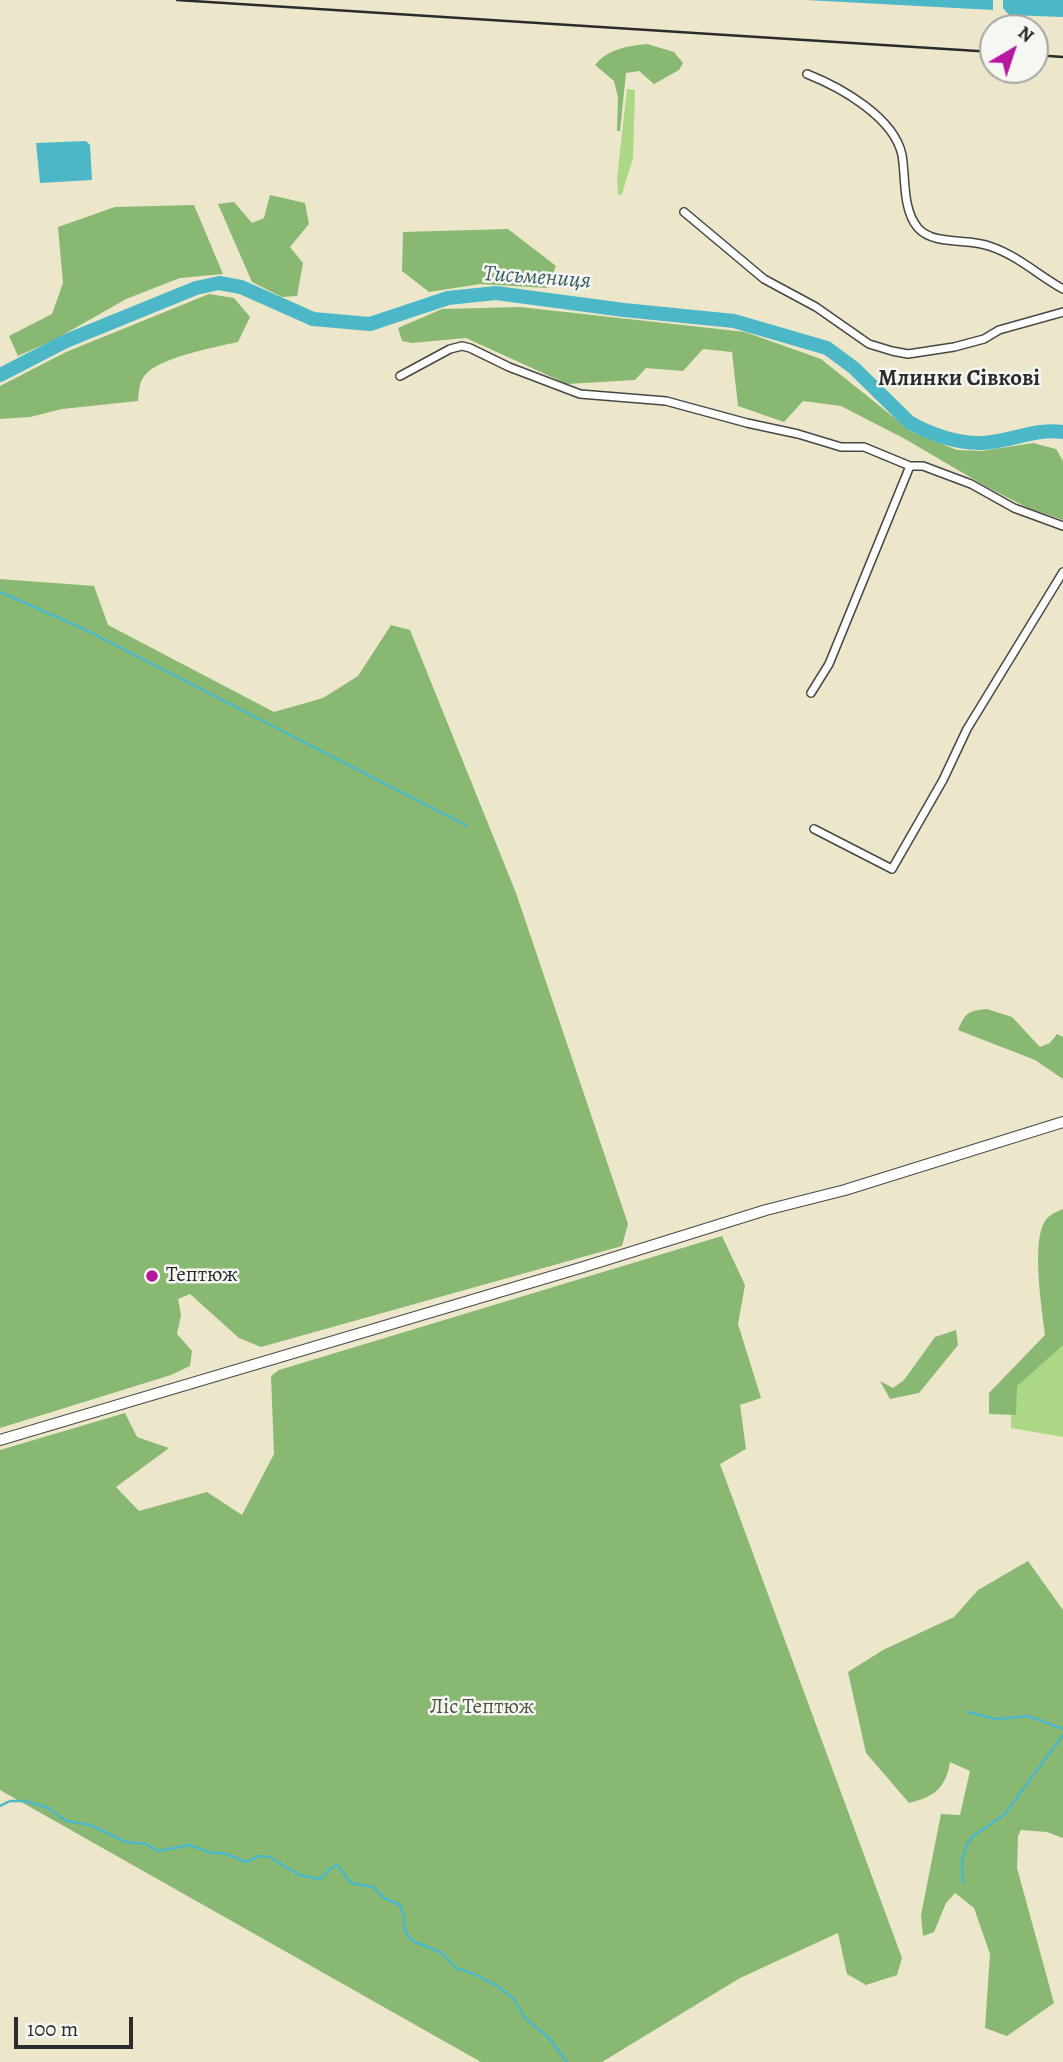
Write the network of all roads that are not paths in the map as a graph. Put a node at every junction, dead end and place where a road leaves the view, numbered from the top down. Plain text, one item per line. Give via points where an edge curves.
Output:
1 (807, 74) dead end
2 (684, 212) dead end
3 (1063, 289) edge
4 (1063, 312) edge
5 (400, 376) dead end
6 (910, 466) junction
7 (1063, 526) edge
8 (1063, 572) edge
9 (811, 693) dead end
10 (814, 829) dead end
11 (1063, 1122) edge
12 (0, 1440) edge

1 - 3 street via 856,99 890,132 902,156 912,216 924,233 989,246 1024,262
2 - 4 street via 764,279 816,307 869,344 892,351 908,354 954,347
5 - 6 street via 462,346 580,394 666,401 841,447 864,447
6 - 7 street via 923,466 971,484 1014,508
6 - 9 street via 829,664
8 - 10 street via 967,729 892,869
11 - 12 street

